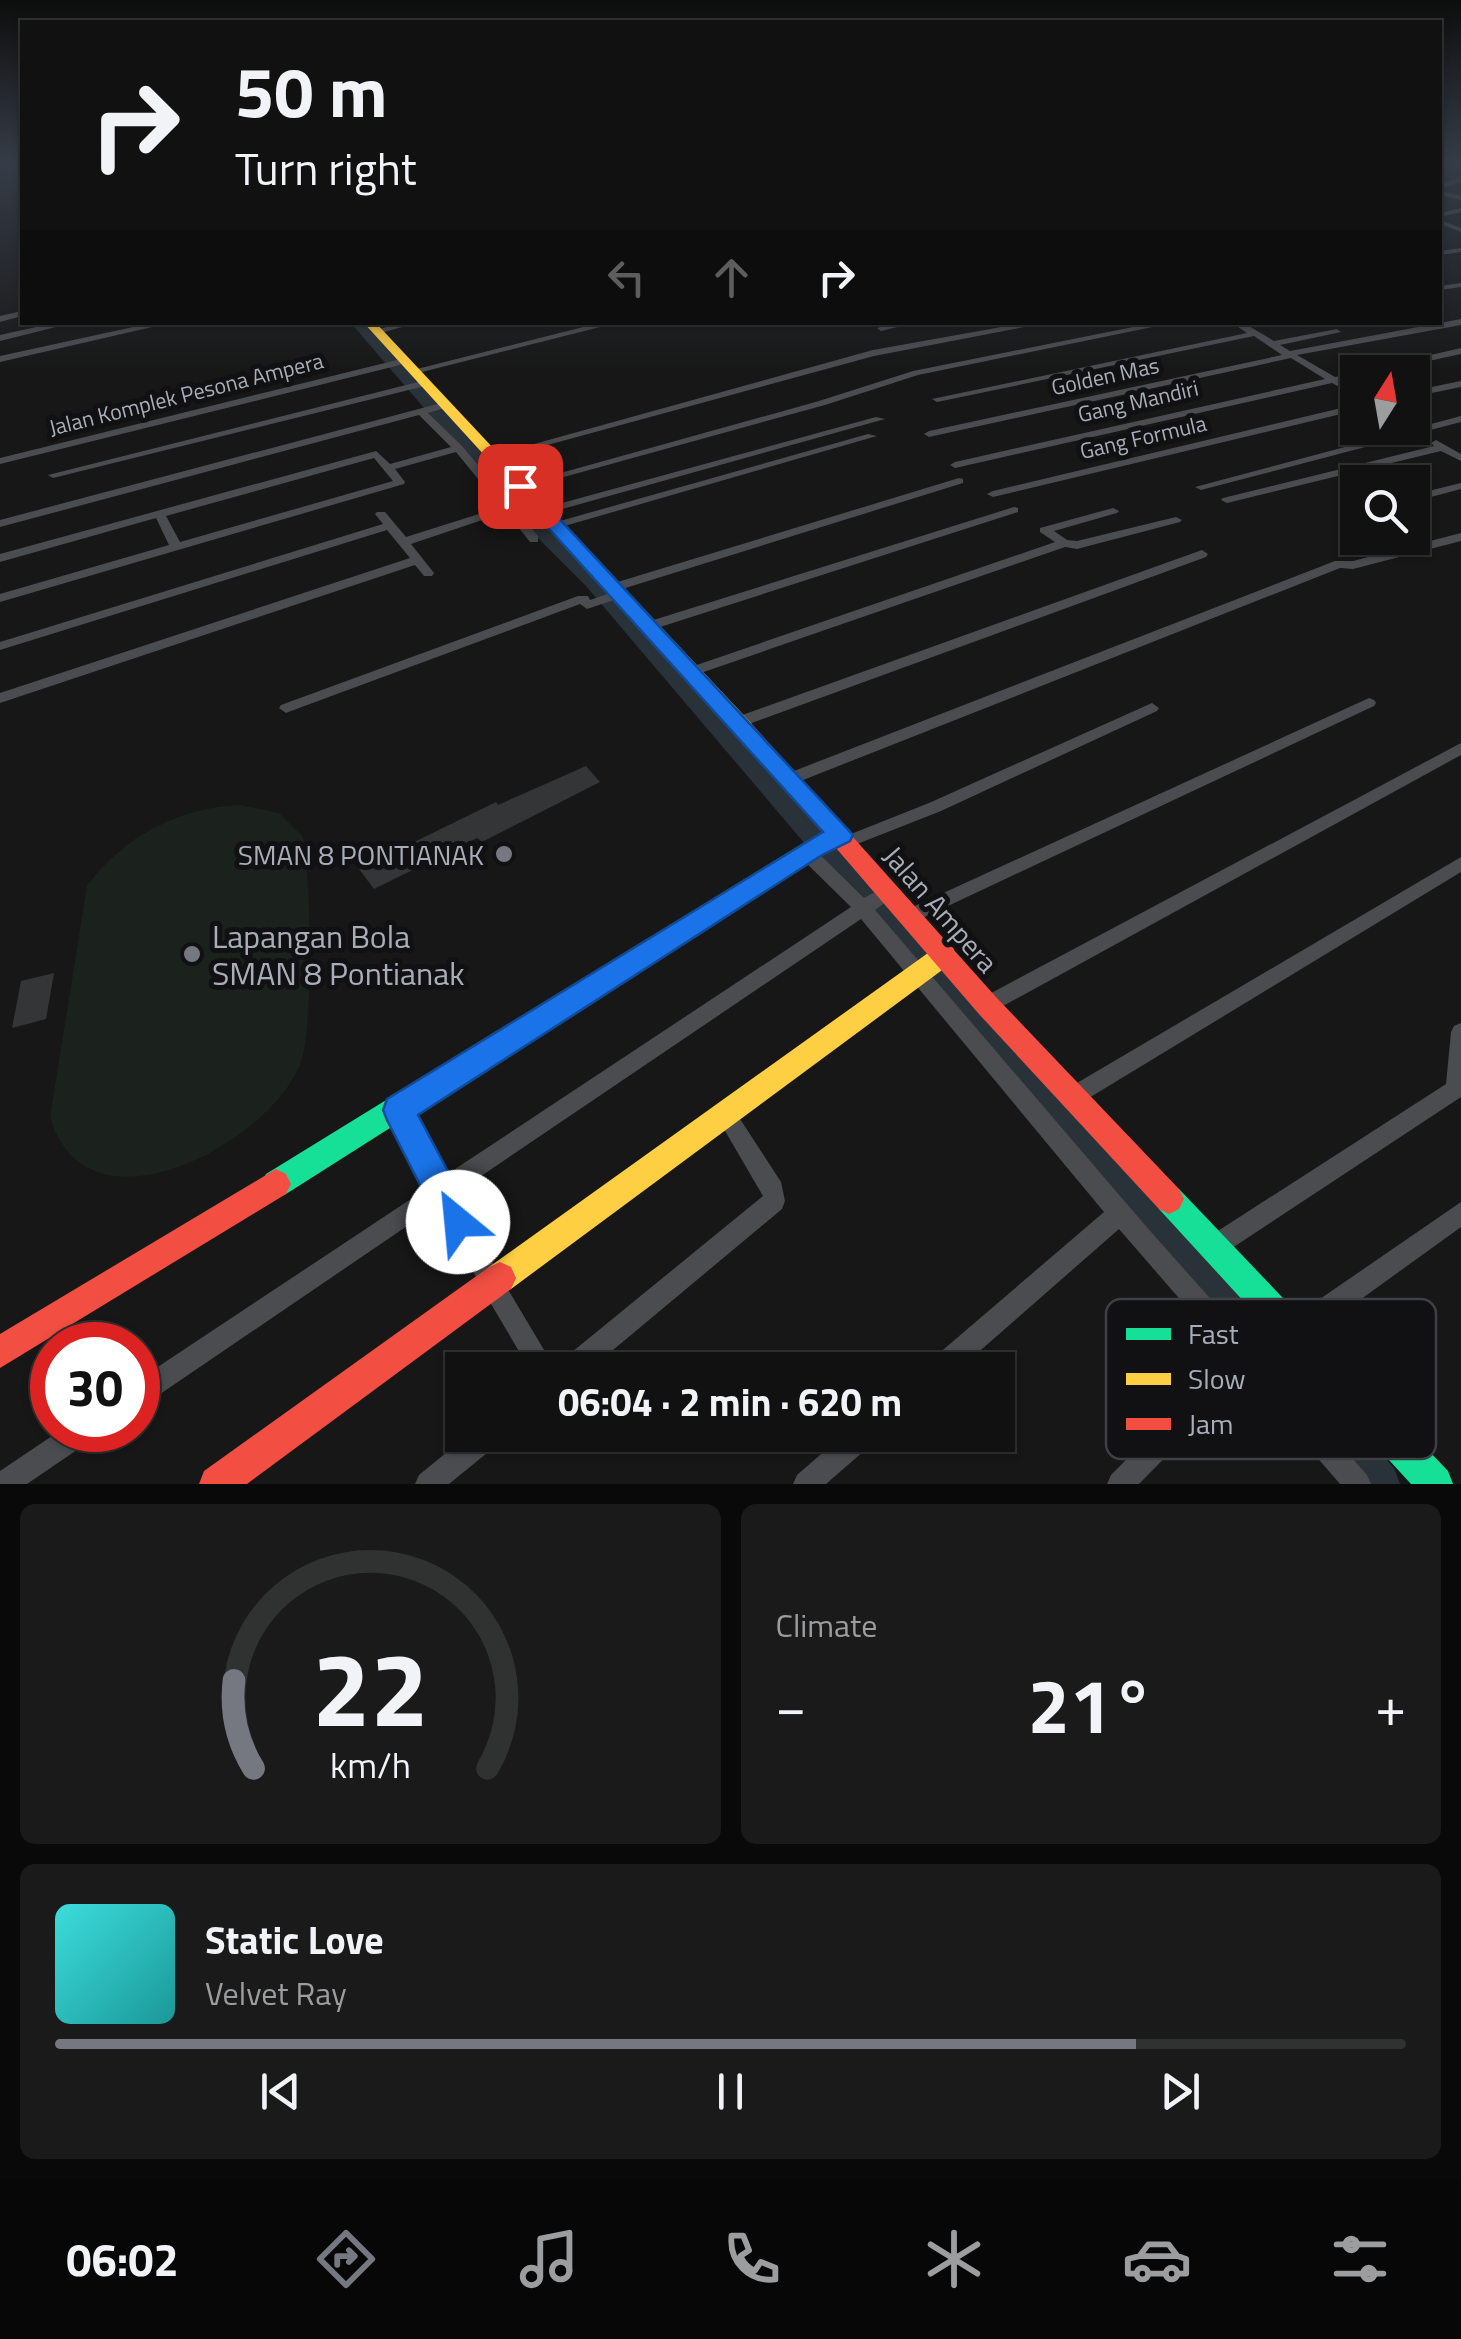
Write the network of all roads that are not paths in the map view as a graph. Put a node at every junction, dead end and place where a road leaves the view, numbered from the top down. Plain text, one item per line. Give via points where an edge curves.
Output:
1 (1461, 322) edge
2 (58, 325) edge
3 (156, 325) edge
4 (604, 325) edge
5 (898, 325) edge
6 (1030, 325) edge
7 (1158, 325) edge
8 (1243, 325) edge
9 (372, 327) edge
10 (882, 328) dead end
11 (1337, 332) dead end
12 (1254, 334) junction
13 (0, 338) edge
14 (1270, 344) junction
15 (1461, 351) edge
16 (1288, 355) junction
17 (0, 359) edge
18 (408, 374) junction
19 (1331, 378) junction
20 (1340, 383) edge
21 (1461, 384) edge
22 (1430, 390) edge
23 (937, 399) dead end
24 (433, 408) junction
25 (1340, 411) edge
26 (880, 419) dead end
27 (1461, 419) edge
28 (1430, 426) edge
29 (929, 434) dead end
30 (872, 436) dead end
31 (1430, 438) edge
32 (1356, 445) edge
33 (458, 448) junction
34 (1455, 453) edge
35 (492, 457) junction
36 (0, 461) edge
37 (954, 465) dead end
38 (388, 468) junction
39 (53, 476) dead end
40 (959, 481) dead end
41 (520, 486) junction
42 (1461, 486) edge
43 (1202, 487) dead end
44 (1430, 494) edge
45 (1227, 500) dead end
46 (508, 508) junction
47 (1113, 510) dead end
48 (160, 514) junction
49 (550, 518) junction
50 (1176, 520) dead end
51 (0, 524) edge
52 (1461, 537) edge
53 (534, 539) dead end
54 (404, 542) junction
55 (1064, 543) junction
56 (176, 547) junction
57 (1202, 554) dead end
58 (0, 558) edge
59 (418, 560) junction
60 (428, 573) dead end
61 (612, 595) junction
62 (0, 598) edge
63 (650, 626) junction
64 (0, 646) edge
65 (693, 671) junction
66 (0, 698) edge
67 (1369, 703) dead end
68 (286, 708) dead end
69 (1152, 708) dead end
70 (736, 723) junction
71 (1461, 748) edge
72 (788, 780) junction
73 (841, 838) junction
74 (810, 850) junction
75 (1461, 864) edge
76 (875, 899) junction
77 (910, 916) junction
78 (929, 964) junction
79 (987, 1005) junction
80 (1461, 1032) edge
81 (1072, 1097) junction
82 (398, 1110) junction
83 (724, 1112) junction
84 (440, 1190) junction
85 (1461, 1212) edge
86 (1120, 1213) junction
87 (1215, 1246) junction
88 (492, 1284) junction
89 (1196, 1299) edge
90 (1264, 1299) edge
91 (1340, 1299) edge
92 (0, 1352) edge
93 (533, 1352) edge
94 (592, 1352) edge
95 (960, 1352) edge
96 (160, 1379) edge
97 (51, 1452) edge
98 (468, 1452) edge
99 (843, 1452) edge
100 (1145, 1459) edge
101 (1336, 1459) edge
102 (1409, 1459) edge
103 (1430, 1482) edge
104 (4, 1484) edge
105 (218, 1484) edge
106 (428, 1484) edge
107 (806, 1484) edge
108 (1120, 1484) edge
109 (1358, 1484) edge

1 - 16 street, Golden Mas
2 - 13 street
3 - 17 street
4 - 18 street
5 - 10 street
6 - 35 street via 873,354
7 - 41 street via 934,371 926,380 916,373
8 - 12 street
9 - 18 street, Jalan Ampera
11 - 14 street
12 - 14 street
12 - 23 street
14 - 16 street
15 - 19 street, Gang Mandiri
16 - 19 street
16 - 29 street, Golden Mas
18 - 24 street, Jalan Ampera
18 - 36 street, Jalan Komplek Pesona Ampera
18 - 39 street
19 - 20 street
19 - 37 street, Gang Mandiri
21 - 22 street
24 - 33 street
24 - 35 street, Jalan Ampera
24 - 51 street
25 - 63 street, Gang Formula via 993,494 1014,510
26 - 49 street
27 - 28 street
30 - 49 street
31 - 34 street
32 - 43 street
33 - 38 street
33 - 46 street
34 - 45 street
35 - 41 street, Jalan Ampera
38 - 48 street via 376,454
38 - 56 street via 400,482
40 - 61 street
41 - 49 street, Jalan Ampera
42 - 44 street
46 - 53 street
46 - 54 street
47 - 55 street via 1044,529
48 - 56 street
48 - 58 street
49 - 61 street, Jalan Ampera
50 - 55 street
52 - 72 street via 1338,564
54 - 59 street
54 - 64 street via 386,519
55 - 65 street
56 - 62 street
57 - 70 street
59 - 60 street
59 - 66 street
61 - 63 street, Jalan Ampera
61 - 68 street via 587,604 583,599
63 - 65 street, Jalan Ampera
65 - 70 street, Jalan Ampera
67 - 77 street
69 - 73 street via 935,807
70 - 72 street, Jalan Ampera
71 - 79 street
72 - 73 street, Jalan Ampera
73 - 74 street
73 - 76 street, Jalan Ampera
74 - 76 street
74 - 82 street
75 - 81 street
76 - 77 street, Jalan Ampera
76 - 78 street
76 - 84 street
77 - 78 street, Jalan Ampera
78 - 79 street, Jalan Ampera
78 - 83 street
78 - 86 street
79 - 81 street, Jalan Ampera
80 - 87 street via 1456,1089
81 - 87 street, Jalan Ampera
82 - 84 street
82 - 92 street
83 - 88 street
83 - 94 street via 774,1200
84 - 88 street
84 - 96 street
85 - 91 street
86 - 89 street
86 - 95 street
87 - 90 street, Jalan Ampera
88 - 93 street
88 - 105 street
97 - 104 street
98 - 106 street
99 - 107 street
100 - 108 street
101 - 109 street
102 - 103 street, Jalan Ampera

